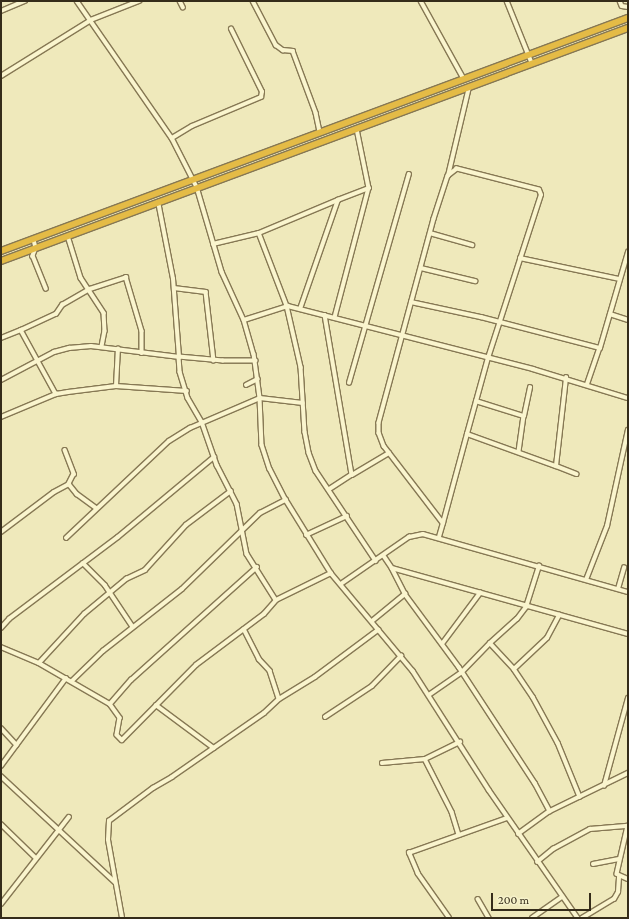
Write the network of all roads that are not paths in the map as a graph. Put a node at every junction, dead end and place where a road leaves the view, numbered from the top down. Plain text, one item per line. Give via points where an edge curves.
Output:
1 (25, 1) edge
2 (77, 1) edge
3 (139, 1) edge
4 (180, 1) edge
5 (253, 1) edge
6 (421, 1) edge
7 (508, 1) edge
8 (620, 1) edge
9 (183, 7) dead end
10 (628, 7) edge
11 (1, 11) edge
12 (628, 18) edge
13 (91, 20) junction
14 (628, 28) edge
15 (231, 29) dead end
16 (530, 55) junction
17 (532, 63) junction
18 (1, 76) edge
19 (465, 80) junction
20 (469, 86) junction
21 (362, 117) junction
22 (366, 125) junction
23 (357, 129) junction
24 (320, 132) junction
25 (172, 138) junction
26 (452, 160) junction
27 (457, 169) junction
28 (410, 174) dead end
29 (448, 176) junction
30 (193, 179) junction
31 (197, 186) junction
32 (369, 188) junction
33 (158, 200) junction
34 (338, 200) junction
35 (259, 233) junction
36 (430, 233) junction
37 (68, 235) junction
38 (34, 240) junction
39 (213, 244) junction
40 (472, 244) dead end
41 (36, 248) junction
42 (1, 251) edge
43 (628, 252) edge
44 (520, 258) junction
45 (1, 261) edge
46 (422, 268) junction
47 (620, 279) junction
48 (475, 281) dead end
49 (174, 288) junction
50 (46, 289) dead end
51 (90, 289) junction
52 (411, 302) junction
53 (287, 306) junction
54 (300, 309) junction
55 (610, 314) junction
56 (325, 315) junction
57 (335, 318) junction
58 (244, 320) junction
59 (628, 320) edge
60 (501, 322) junction
61 (366, 326) junction
62 (21, 330) junction
63 (402, 336) junction
64 (1, 338) edge
65 (102, 347) junction
66 (600, 348) junction
67 (118, 349) junction
68 (142, 353) junction
69 (179, 357) junction
70 (488, 358) junction
71 (39, 361) junction
72 (214, 361) junction
73 (256, 361) junction
74 (566, 378) junction
75 (258, 379) junction
76 (1, 380) edge
77 (349, 383) dead end
78 (246, 385) dead end
79 (587, 385) junction
80 (116, 386) junction
81 (530, 388) dead end
82 (187, 391) junction
83 (56, 394) junction
84 (260, 398) junction
85 (628, 398) edge
86 (476, 401) junction
87 (303, 403) junction
88 (524, 416) junction
89 (1, 417) edge
90 (202, 422) junction
91 (628, 430) edge
92 (467, 434) junction
93 (65, 450) dead end
94 (518, 452) junction
95 (389, 453) junction
96 (214, 457) junction
97 (556, 466) junction
98 (577, 474) dead end
99 (352, 475) junction
100 (69, 484) junction
101 (329, 490) junction
102 (231, 491) junction
103 (286, 500) junction
104 (96, 508) junction
105 (347, 516) junction
106 (443, 523) junction
107 (243, 528) junction
108 (1, 532) edge
109 (306, 535) junction
110 (439, 536) junction
111 (66, 538) dead end
112 (384, 556) junction
113 (376, 562) junction
114 (83, 563) junction
115 (539, 566) junction
116 (257, 567) junction
117 (392, 568) junction
118 (624, 568) dead end
119 (332, 573) junction
120 (586, 580) junction
121 (341, 584) junction
122 (618, 589) junction
123 (628, 592) edge
124 (480, 593) junction
125 (109, 594) junction
126 (405, 594) junction
127 (276, 600) junction
128 (526, 607) junction
129 (559, 615) junction
130 (372, 621) junction
131 (133, 627) junction
132 (1, 628) edge
133 (244, 629) junction
134 (378, 630) junction
135 (628, 634) edge
136 (490, 643) junction
137 (442, 644) junction
138 (1, 647) edge
139 (402, 656) junction
140 (40, 663) junction
141 (514, 669) junction
142 (462, 672) junction
143 (66, 678) junction
144 (72, 681) junction
145 (429, 695) junction
146 (628, 698) edge
147 (279, 700) junction
148 (110, 704) junction
149 (156, 705) junction
150 (324, 716) dead end
151 (1, 728) edge
152 (460, 742) junction
153 (17, 745) junction
154 (214, 748) junction
155 (425, 759) junction
156 (382, 763) dead end
157 (1, 766) edge
158 (628, 773) edge
159 (1, 776) edge
160 (604, 786) junction
161 (580, 797) junction
162 (550, 811) junction
163 (68, 818) dead end
164 (507, 818) junction
165 (1, 824) edge
166 (628, 826) edge
167 (58, 830) junction
168 (518, 834) junction
169 (459, 835) junction
170 (36, 858) junction
171 (620, 859) junction
172 (537, 862) junction
173 (593, 864) dead end
174 (619, 877) junction
175 (628, 879) edge
176 (115, 882) junction
177 (562, 897) junction
178 (478, 899) dead end
179 (1, 904) edge
180 (122, 918) edge
181 (449, 918) edge
182 (489, 918) edge
183 (532, 918) edge
184 (578, 918) edge
185 (582, 918) edge

1 - 11 street
2 - 13 street
3 - 13 street
4 - 9 street
5 - 24 street via 276,44 283,50 293,51 316,113
6 - 19 street
7 - 16 street
8 - 10 street via 622,6
12 - 16 highway
13 - 18 street
13 - 25 street
14 - 17 highway
15 - 25 street via 262,92 261,97 192,126
16 - 17 street
16 - 19 highway
17 - 20 highway
19 - 21 highway
20 - 22 highway
20 - 26 street
21 - 22 highway
21 - 24 highway
22 - 23 highway
23 - 31 highway
23 - 32 street
24 - 30 highway
25 - 30 street
26 - 27 street
26 - 29 street
27 - 29 street
27 - 44 street via 541,193
28 - 61 street
29 - 36 street
30 - 31 street
30 - 38 highway
31 - 33 highway
31 - 39 street
32 - 34 street
32 - 57 street
33 - 37 highway
33 - 49 street
34 - 35 street
34 - 54 street
35 - 39 street
35 - 53 street
36 - 40 street
36 - 46 street
37 - 41 highway
37 - 51 street via 81,278
38 - 41 street
38 - 42 highway
39 - 58 street via 222,272
41 - 45 highway
41 - 50 street via 33,256
43 - 47 street
44 - 47 street
44 - 60 street
46 - 48 street
46 - 52 street
47 - 55 street
49 - 69 street
49 - 72 street via 206,292
51 - 62 street via 62,305 56,314
51 - 65 street via 104,313 105,331
51 - 68 street via 126,277 142,331
52 - 60 street
52 - 63 street
53 - 54 street
53 - 58 street
53 - 87 street via 301,367
54 - 56 street
55 - 59 street
55 - 66 street
56 - 57 street
56 - 99 street
57 - 61 street
58 - 73 street
60 - 66 street
60 - 70 street
61 - 63 street
61 - 77 street
62 - 64 street
62 - 71 street
63 - 70 street
63 - 95 street via 379,423 379,433
65 - 67 street
65 - 71 street via 69,348 54,352
66 - 79 street
67 - 68 street
67 - 80 street
68 - 69 street
69 - 72 street
69 - 82 street via 180,372
70 - 74 street
70 - 86 street
71 - 76 street
71 - 83 street
72 - 73 street
73 - 75 street
74 - 79 street
74 - 97 street
75 - 78 street
75 - 84 street
79 - 85 street
80 - 82 street
80 - 83 street
81 - 88 street
82 - 90 street
83 - 89 street
84 - 87 street
84 - 90 street
84 - 103 street via 262,445 270,469
86 - 88 street
86 - 92 street
87 - 101 street via 309,453
88 - 94 street
90 - 96 street
90 - 104 street via 169,441
91 - 120 street via 607,526
92 - 94 street
92 - 106 street
93 - 100 street via 74,474
94 - 97 street
95 - 99 street
95 - 106 street
96 - 102 street
96 - 114 street
97 - 98 street
99 - 101 street
100 - 104 street via 85,501
100 - 108 street via 54,492
101 - 105 street
102 - 107 street
102 - 125 street via 186,524 145,570 126,579
103 - 107 street via 260,513
103 - 109 street
104 - 111 street
105 - 109 street
105 - 113 street
106 - 110 street
107 - 116 street via 244,546
107 - 131 street via 182,588
109 - 119 street
110 - 112 street via 415,534
110 - 115 street
112 - 113 street
112 - 117 street
113 - 121 street
114 - 125 street via 105,585
114 - 132 street via 9,619
115 - 120 street
115 - 128 street
116 - 127 street
116 - 148 street via 130,680
117 - 124 street
117 - 126 street
118 - 122 street
119 - 121 street
119 - 127 street
120 - 122 street
121 - 130 street
122 - 123 street
124 - 128 street
124 - 137 street
125 - 131 street
125 - 140 street via 84,614
126 - 130 street
126 - 137 street
127 - 133 street via 270,609
128 - 129 street
128 - 136 street via 517,619
129 - 135 street
129 - 141 street via 547,638
130 - 134 street
131 - 144 street via 102,651
133 - 147 street via 259,659 270,671
133 - 149 street via 196,665
134 - 139 street
134 - 147 street via 316,677
136 - 141 street
136 - 142 street
137 - 142 street
138 - 140 street
139 - 145 street
139 - 150 street via 372,686
140 - 143 street
141 - 161 street via 558,743
142 - 145 street
142 - 162 street via 535,783
143 - 144 street
143 - 153 street
144 - 148 street
145 - 152 street
146 - 160 street
147 - 154 street
148 - 149 street via 120,718 117,735 122,740
149 - 154 street
151 - 153 street
152 - 155 street
152 - 164 street
153 - 157 street
154 - 176 street via 109,821 107,827
155 - 156 street
155 - 169 street via 452,812
158 - 160 street
159 - 167 street
160 - 161 street
161 - 162 street
162 - 168 street
163 - 167 street
164 - 168 street
164 - 169 street
165 - 170 street
166 - 171 street
166 - 172 street via 590,829 553,849
167 - 170 street
167 - 176 street
168 - 172 street
169 - 181 street via 420,848 409,855 418,874
170 - 179 street
171 - 173 street
171 - 174 street
172 - 177 street
174 - 175 street
174 - 185 street via 618,892 614,899
176 - 180 street
177 - 183 street
177 - 184 street
178 - 182 street

